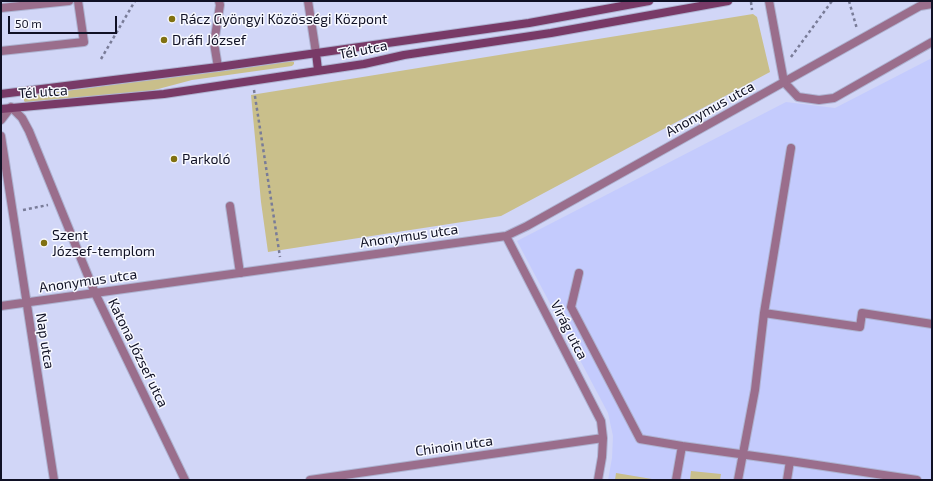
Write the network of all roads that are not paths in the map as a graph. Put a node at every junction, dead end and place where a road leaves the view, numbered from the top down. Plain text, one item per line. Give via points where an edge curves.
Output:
1 (69, 1) edge
2 (78, 1) edge
3 (219, 1) edge
4 (308, 1) edge
5 (649, 1) edge
6 (728, 1) edge
7 (769, 1) edge
8 (932, 4) edge
9 (1, 8) edge
10 (932, 42) edge
11 (1, 51) edge
12 (316, 53) junction
13 (218, 66) junction
14 (318, 70) junction
15 (784, 82) junction
16 (5, 94) edge
17 (11, 107) junction
18 (1, 109) edge
19 (1, 120) edge
20 (1, 136) edge
21 (791, 148) dead end
22 (230, 206) dead end
23 (506, 236) junction
24 (240, 273) junction
25 (579, 273) dead end
26 (95, 293) junction
27 (26, 303) junction
28 (1, 306) edge
29 (764, 313) junction
30 (932, 324) edge
31 (603, 438) junction
32 (682, 446) junction
33 (742, 455) junction
34 (790, 462) junction
35 (54, 480) edge
36 (185, 480) edge
37 (310, 480) edge
38 (598, 480) edge
39 (676, 480) edge
40 (738, 480) edge
41 (787, 480) edge
42 (917, 480) edge

1 - 9 street
2 - 11 street via 84,42
3 - 13 street via 214,43
4 - 12 street
5 - 12 street, Tél utca via 529,23
6 - 14 street, Tél utca via 551,33
7 - 15 street
8 - 15 street, Anonymus utca via 920,6
10 - 15 street via 834,98 819,100 798,97
12 - 13 street, Tél utca
12 - 14 street
13 - 16 street, Tél utca
14 - 17 street, Tél utca via 164,94
15 - 23 street, Anonymus utca
16 - 17 street
17 - 18 street, Tél utca
17 - 19 street
17 - 26 street, Katona József utca via 29,130
20 - 27 street, Nap utca
21 - 29 street
22 - 24 street
23 - 24 street, Anonymus utca
23 - 31 street, Virág utca via 601,421
24 - 26 street, Anonymus utca
25 - 32 street via 572,307 640,439
26 - 27 street, Anonymus utca
26 - 36 street, Katona József utca
27 - 28 street, Anonymus utca
27 - 35 street, Nap utca
29 - 30 street via 860,326 862,313
29 - 33 street via 755,390
31 - 37 street, Chinoin utca
31 - 38 street, Virág utca
32 - 33 street
32 - 39 street
33 - 34 street
33 - 40 street
34 - 41 street
34 - 42 street

